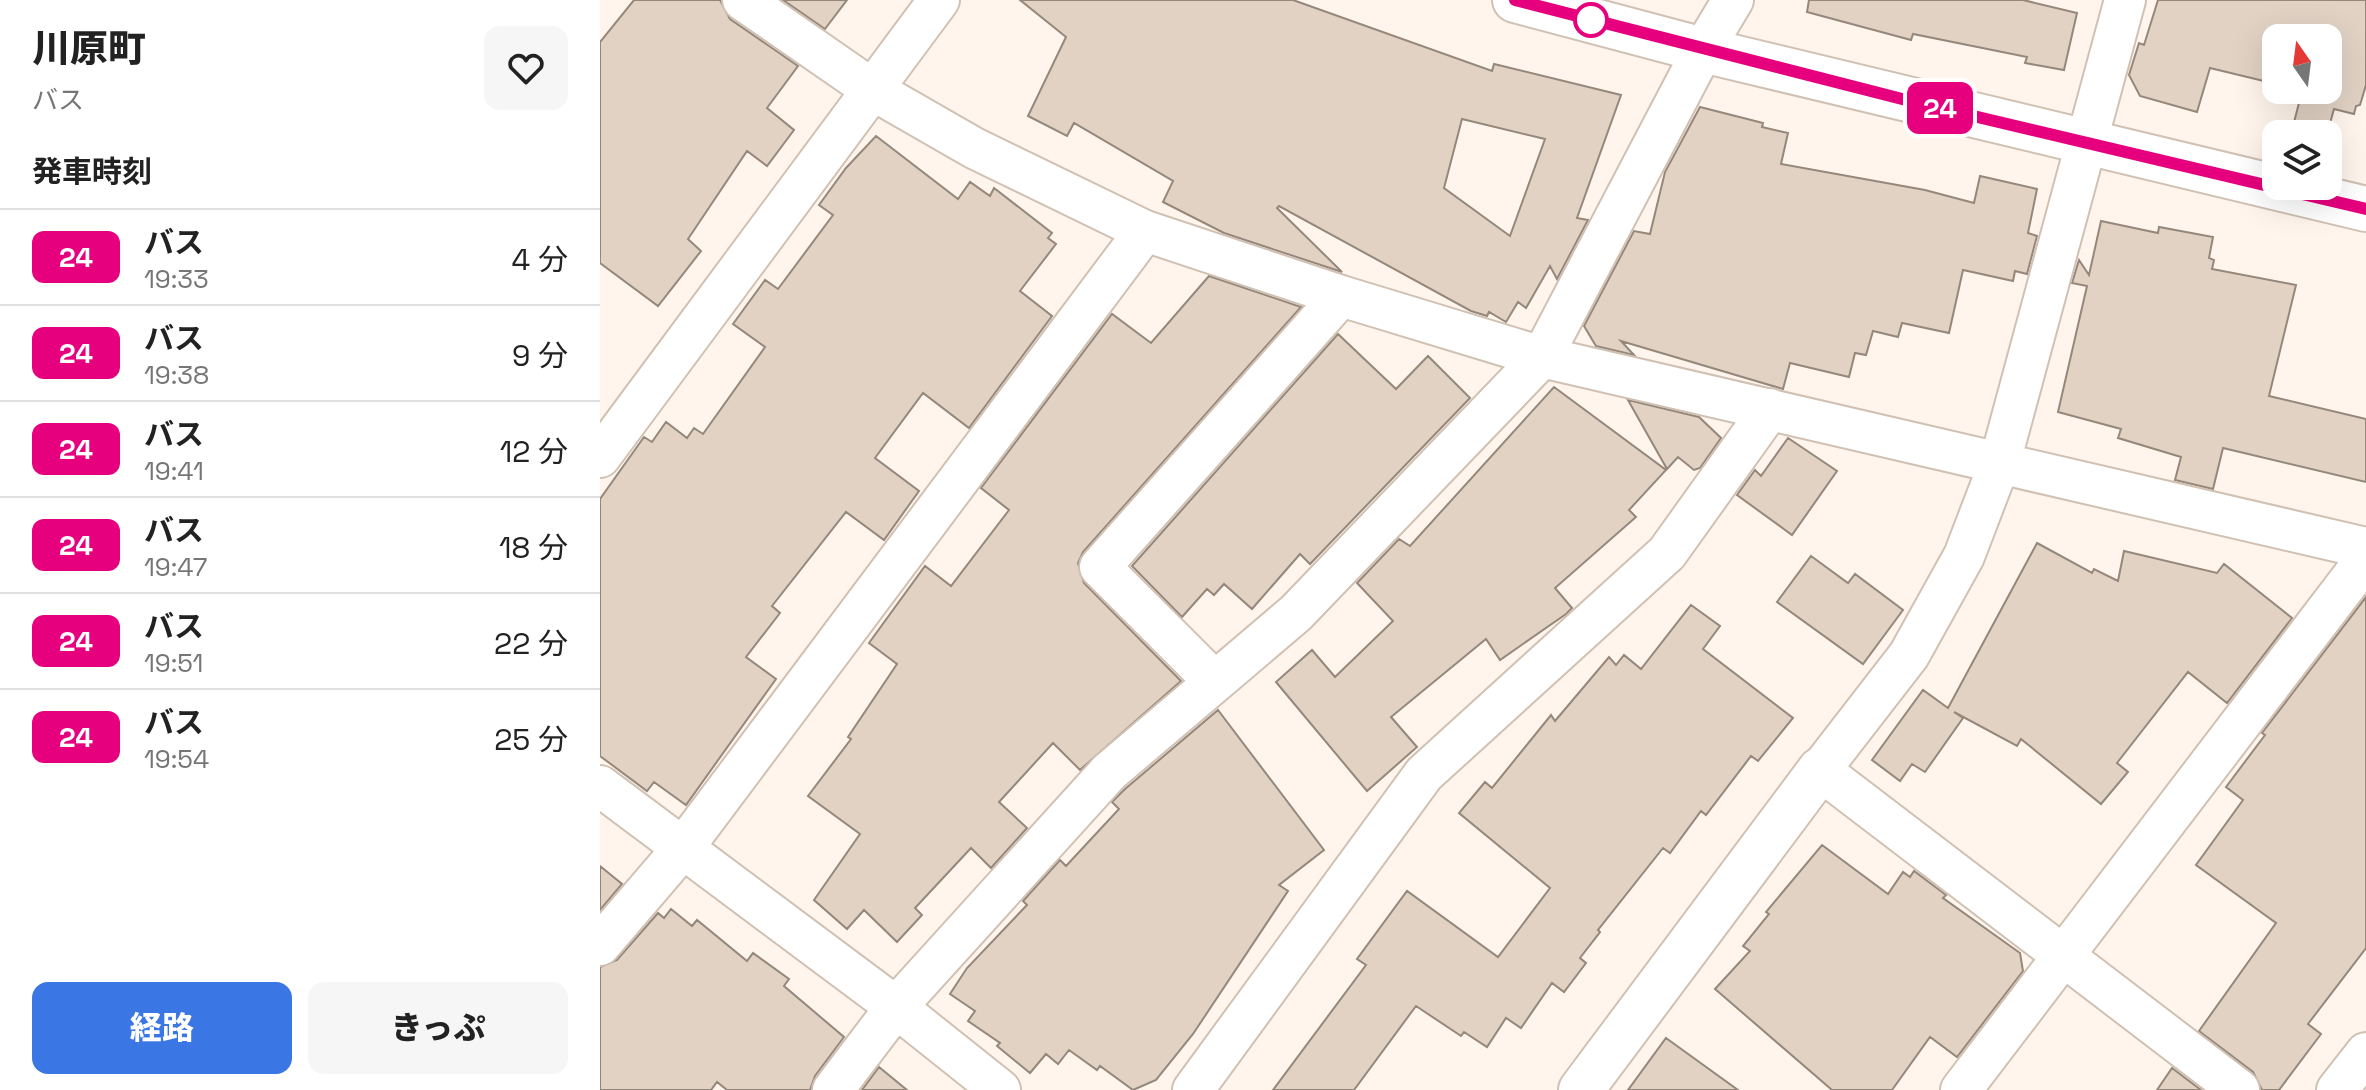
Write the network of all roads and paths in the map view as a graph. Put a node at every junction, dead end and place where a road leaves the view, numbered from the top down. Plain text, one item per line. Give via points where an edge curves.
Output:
1 (743, 0) edge
2 (939, 0) edge
3 (1515, 0) edge
4 (1733, 0) edge
5 (2125, 0) edge
6 (1703, 50) junction
7 (873, 90) junction
8 (2088, 144) junction
9 (2366, 209) edge
10 (1145, 231) junction
11 (1341, 296) junction
12 (1542, 357) junction
13 (1770, 409) junction
14 (600, 457) edge
15 (2000, 462) junction
16 (2366, 548) edge
17 (2366, 559) edge
18 (1214, 681) junction
19 (1820, 770) junction
20 (600, 786) edge
21 (683, 848) junction
22 (600, 945) edge
23 (2063, 954) junction
24 (896, 1007) junction
25 (2366, 1053) edge
26 (833, 1090) edge
27 (1000, 1090) edge
28 (1193, 1090) edge
29 (1581, 1090) edge
30 (1961, 1090) edge
31 (2239, 1090) edge
32 (2337, 1090) edge

1 - 7 street
2 - 7 street
3 - 6 street
4 - 6 street
5 - 8 street
6 - 8 street
6 - 12 street
7 - 10 street via 974,148
7 - 14 street
8 - 9 street
8 - 15 street
10 - 11 street
10 - 21 street
11 - 12 street
11 - 18 street via 1100,567
12 - 13 street
12 - 18 street via 1296,613
13 - 15 street
13 - 28 street via 1667,553 1424,774
15 - 16 street
15 - 19 street via 1964,556 1909,655
17 - 23 street
18 - 24 street via 1109,772
19 - 23 street
19 - 29 street
20 - 21 street
21 - 22 street
21 - 24 street
23 - 30 street
23 - 31 street
24 - 26 street
24 - 27 street
25 - 32 street

